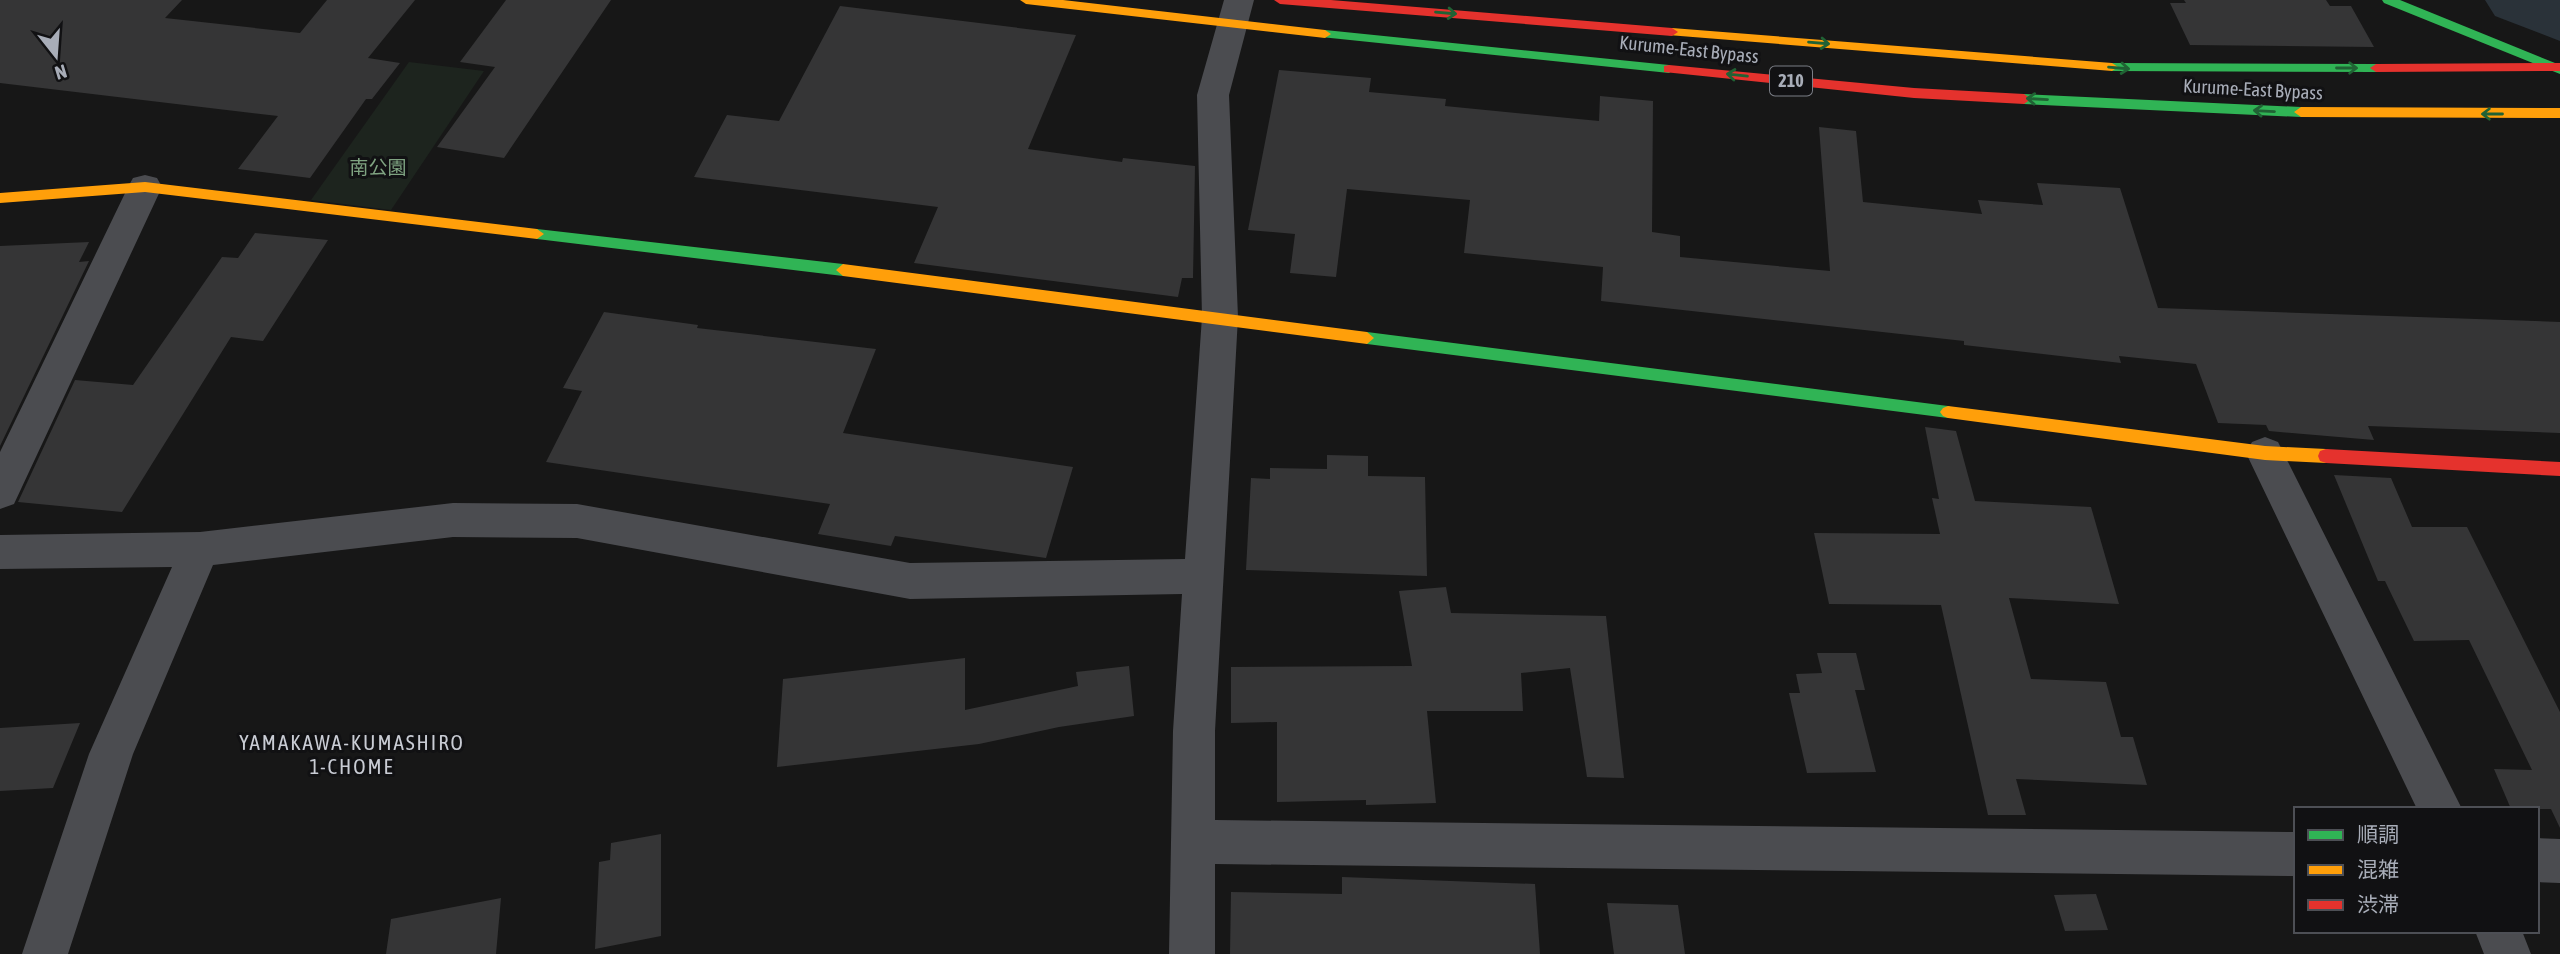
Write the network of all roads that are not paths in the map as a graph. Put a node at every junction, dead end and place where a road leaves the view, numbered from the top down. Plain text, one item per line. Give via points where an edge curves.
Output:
1 (1026, 0) edge
2 (1280, 0) edge
3 (2388, 0) edge
4 (1234, 12) edge
5 (2558, 68) edge
6 (2560, 113) edge
7 (145, 187) junction
8 (0, 198) edge
9 (1220, 317) junction
10 (2265, 453) junction
11 (2560, 469) edge
12 (0, 492) edge
13 (200, 549) junction
14 (0, 552) edge
15 (1206, 576) junction
16 (2439, 807) edge
17 (1194, 842) junction
18 (2294, 854) edge
19 (2539, 860) edge
20 (2560, 861) edge
21 (2499, 933) edge
22 (45, 954) edge
23 (1192, 954) edge
24 (2508, 954) edge

1 - 4 main road, Kurume-East Bypass / 210
2 -> 5 main road, Kurume-East Bypass / 210 via 2131,69
3 - 5 main road
6 -> 4 main road, Kurume-East Bypass / 210 via 2334,114 1914,93
4 - 9 street via 1213,95
7 - 8 main road
7 - 9 main road
7 - 12 street
9 - 10 main road
9 - 15 street
10 - 11 main road
10 - 16 street
13 - 14 street
13 - 15 street via 453,520 577,521 910,581
13 - 22 street via 111,754
15 - 17 street via 1194,731
17 - 18 street
17 - 23 street
19 - 20 street
21 - 24 street

